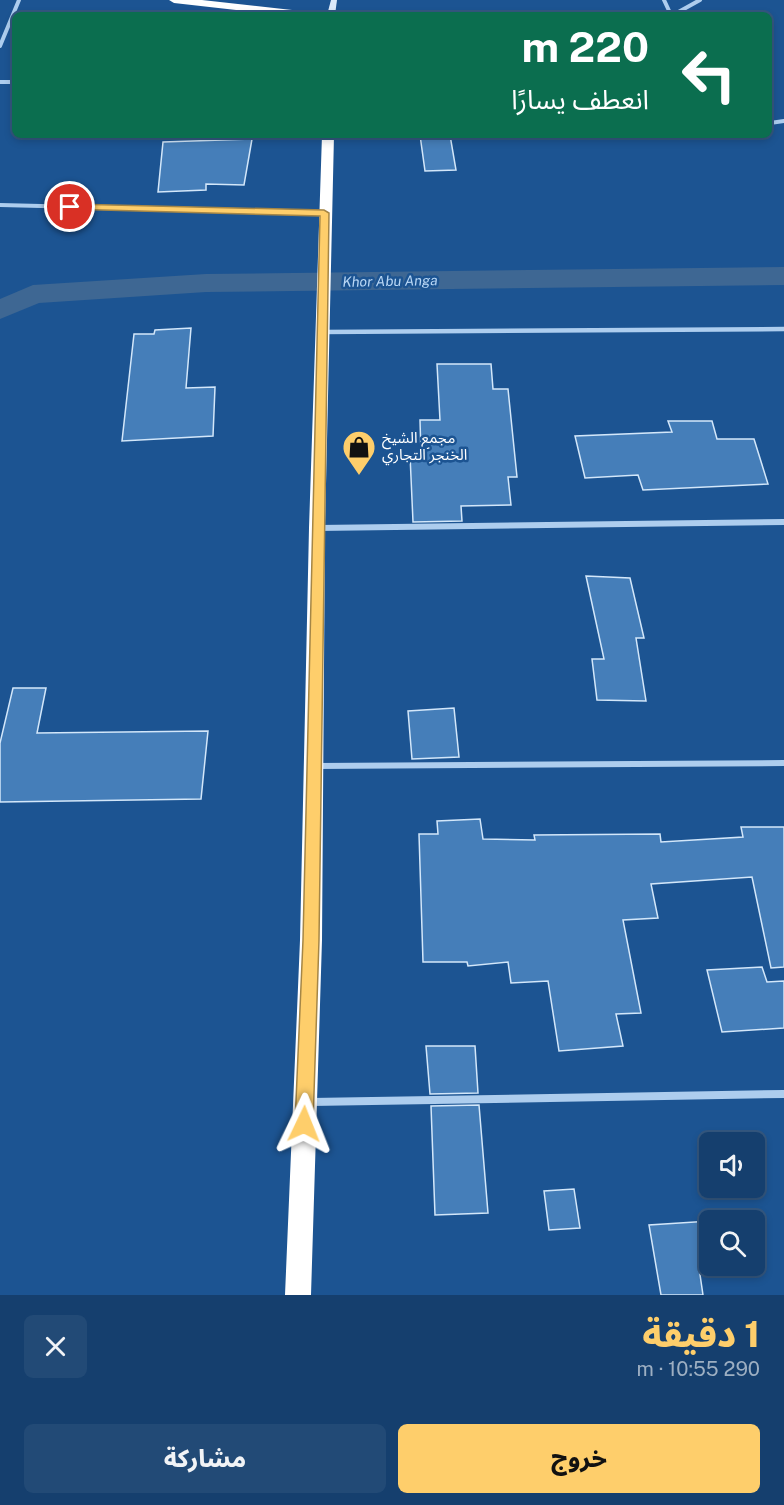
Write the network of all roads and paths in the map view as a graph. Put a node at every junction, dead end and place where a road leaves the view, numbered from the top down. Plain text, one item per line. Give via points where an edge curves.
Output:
1 (174, 0) edge
2 (700, 0) edge
3 (283, 12) edge
4 (678, 12) edge
5 (12, 18) edge
6 (0, 46) edge
7 (328, 138) edge
8 (0, 205) edge
9 (324, 213) junction
10 (324, 323) junction
11 (784, 329) edge
12 (784, 522) edge
13 (317, 528) junction
14 (784, 763) edge
15 (312, 766) junction
16 (784, 1094) edge
17 (304, 1102) junction
18 (298, 1295) edge

1 - 3 highway
2 - 4 street
5 - 6 street
7 - 9 highway
8 - 9 street
9 - 10 highway
10 - 11 street
10 - 13 highway
12 - 13 street
13 - 15 highway
14 - 15 street
15 - 17 highway via 311,940
16 - 17 street
17 - 18 highway

